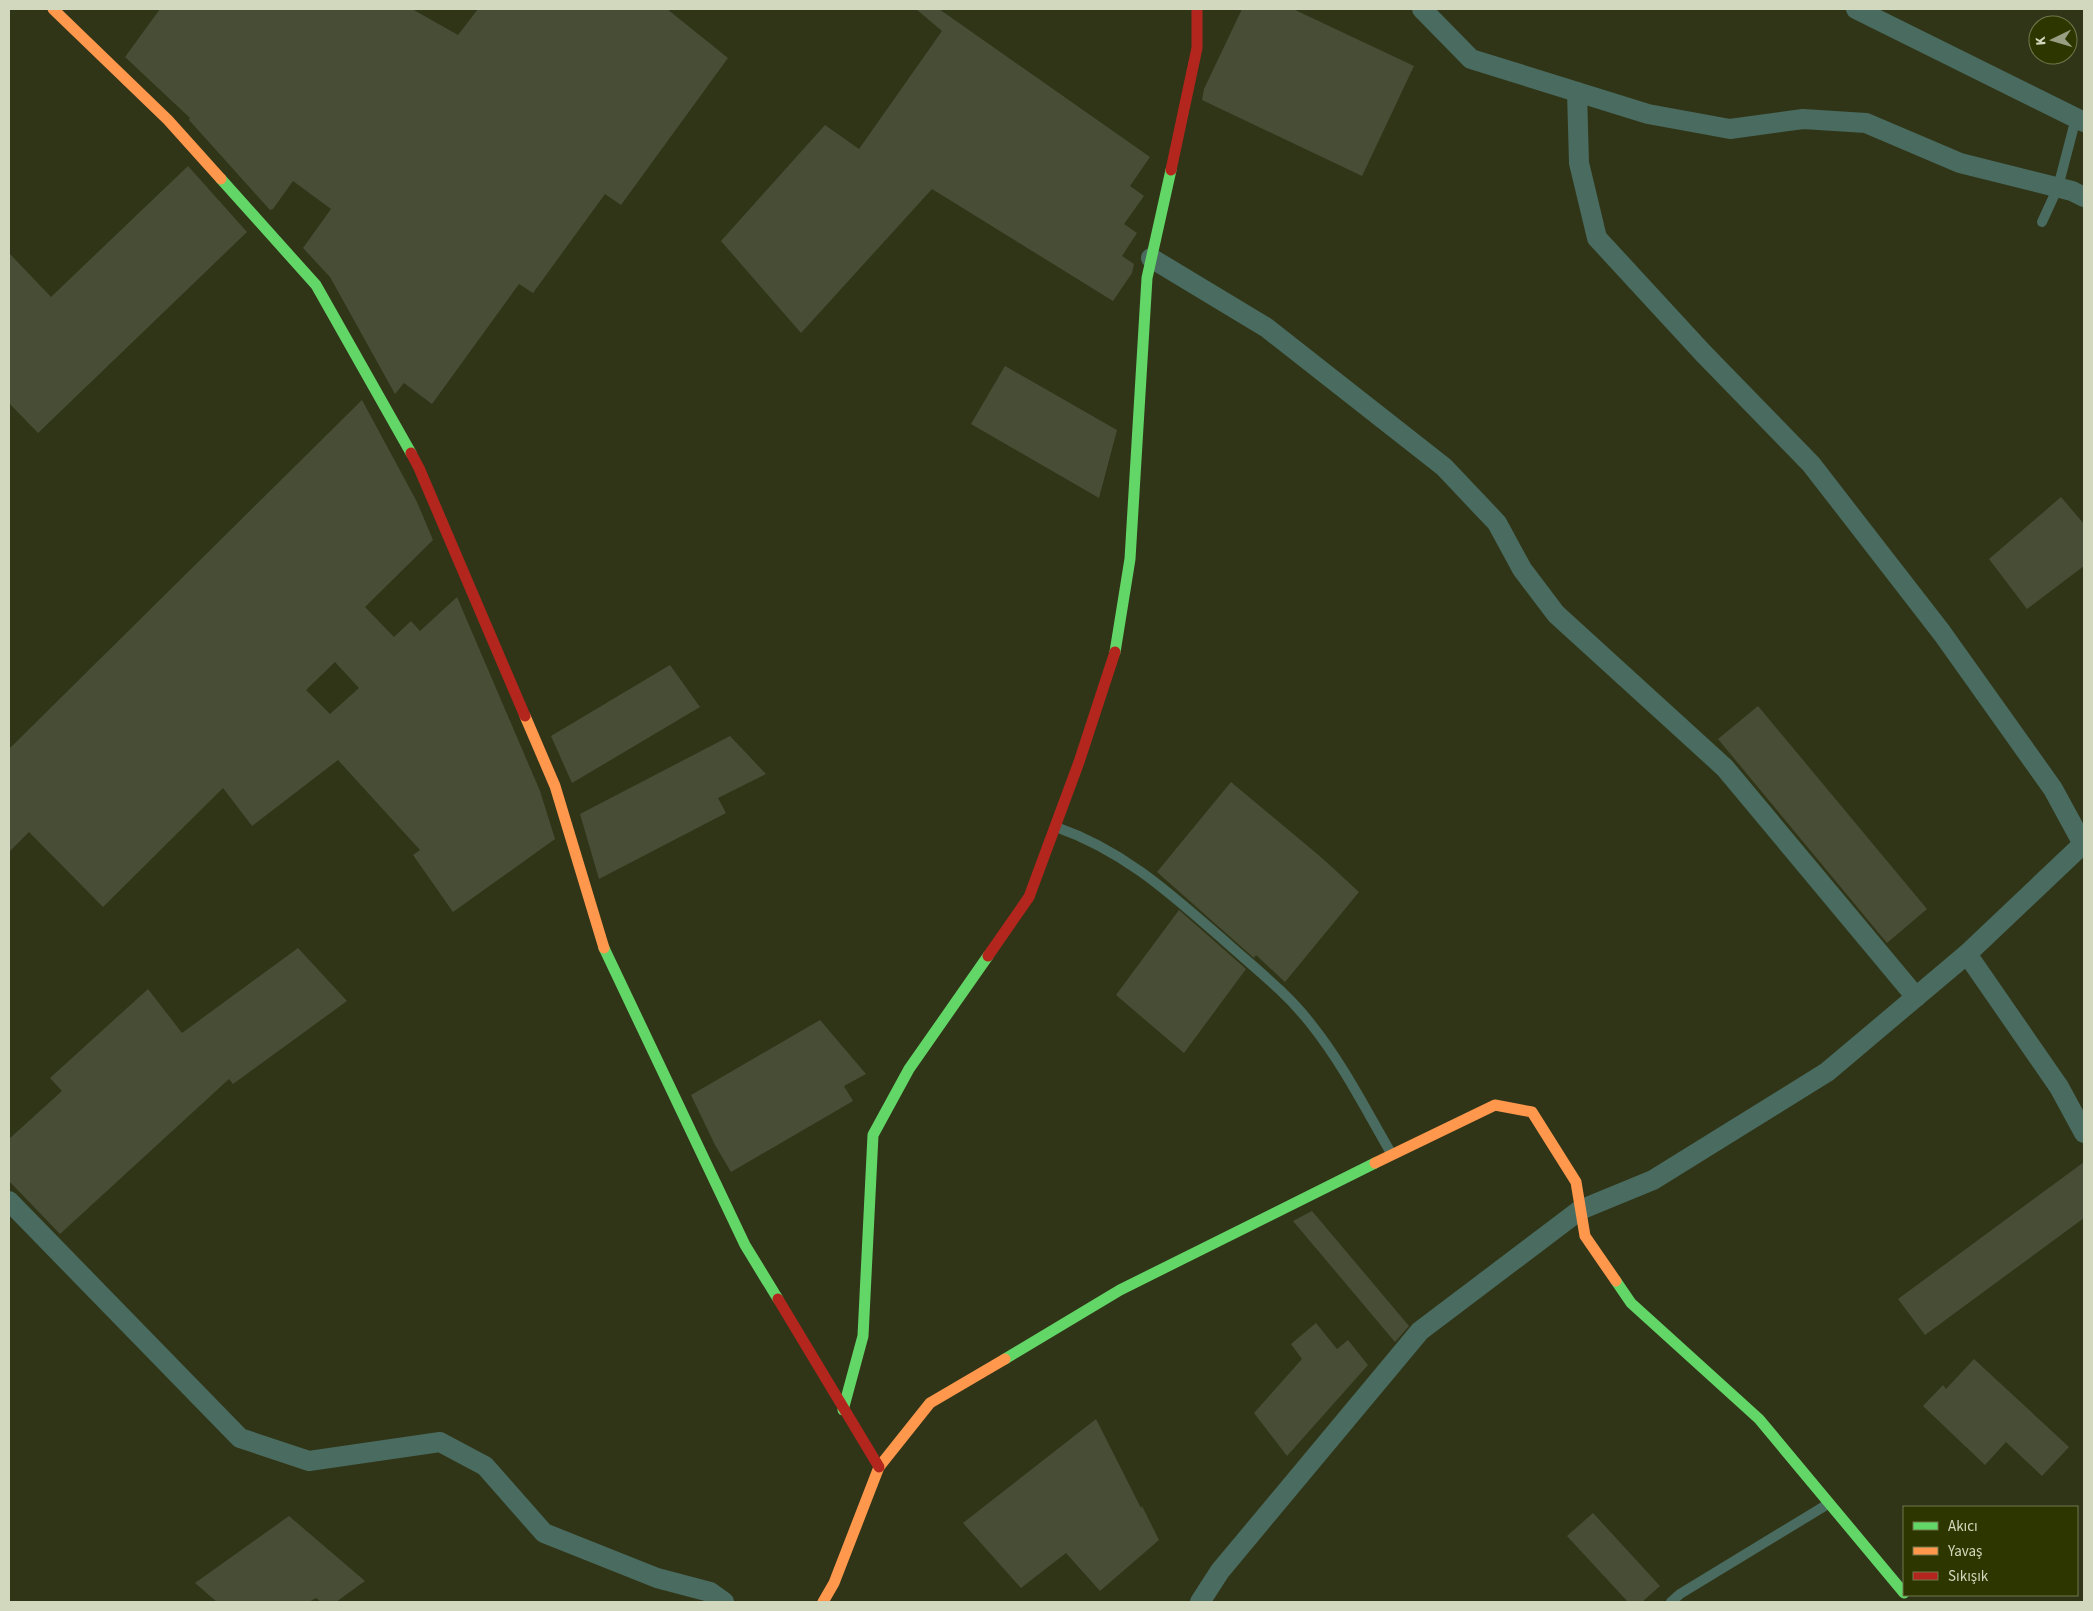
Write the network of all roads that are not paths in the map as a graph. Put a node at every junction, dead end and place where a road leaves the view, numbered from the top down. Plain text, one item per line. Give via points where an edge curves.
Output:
1 (53, 9) edge
2 (1197, 9) edge
3 (1422, 9) edge
4 (1856, 9) edge
5 (1577, 92) junction
6 (2080, 120) edge
7 (2058, 187) junction
8 (2084, 197) edge
9 (2042, 222) dead end
10 (1151, 258) junction
11 (1055, 826) junction
12 (2084, 845) edge
13 (1967, 954) junction
14 (1916, 997) junction
15 (2084, 1133) edge
16 (1391, 1154) junction
17 (9, 1201) edge
18 (1580, 1210) junction
19 (843, 1410) junction
20 (879, 1468) junction
21 (1828, 1504) junction
22 (1903, 1592) edge
23 (724, 1602) edge
24 (823, 1602) edge
25 (1200, 1602) edge
26 (1670, 1602) edge

1 - 19 street via 168,120 316,286 414,459 555,786 602,946 745,1245
2 - 10 street via 1197,48
3 - 5 street via 1471,59
4 - 6 street
5 - 7 street via 1648,114 1730,129 1803,119 1866,123 1960,163
5 - 12 street via 1579,163 1597,238 1811,464 1948,641 2052,789
6 - 7 lane
7 - 8 street
7 - 9 lane
10 - 11 street via 1147,278 1130,559 1118,644
10 - 14 street via 1266,328 1444,467 1497,523 1522,569 1556,614 1725,768
11 - 16 lane via 1080,835 1124,859 1170,894 1275,985 1330,1050
11 - 19 street via 1029,897 909,1069 873,1135 863,1336
12 - 13 street
13 - 14 street
13 - 15 street via 2059,1087
14 - 18 street via 1827,1072 1653,1180
16 - 18 street via 1495,1105 1532,1112 1576,1182
16 - 20 street via 1120,1290 930,1403
17 - 23 street via 240,1438 309,1461 440,1442 485,1466 544,1533 656,1578 710,1592
18 - 21 street via 1585,1236 1631,1303 1759,1419
18 - 25 street via 1420,1331 1220,1571
19 - 20 street
20 - 24 street
21 - 22 street
21 - 26 lane

